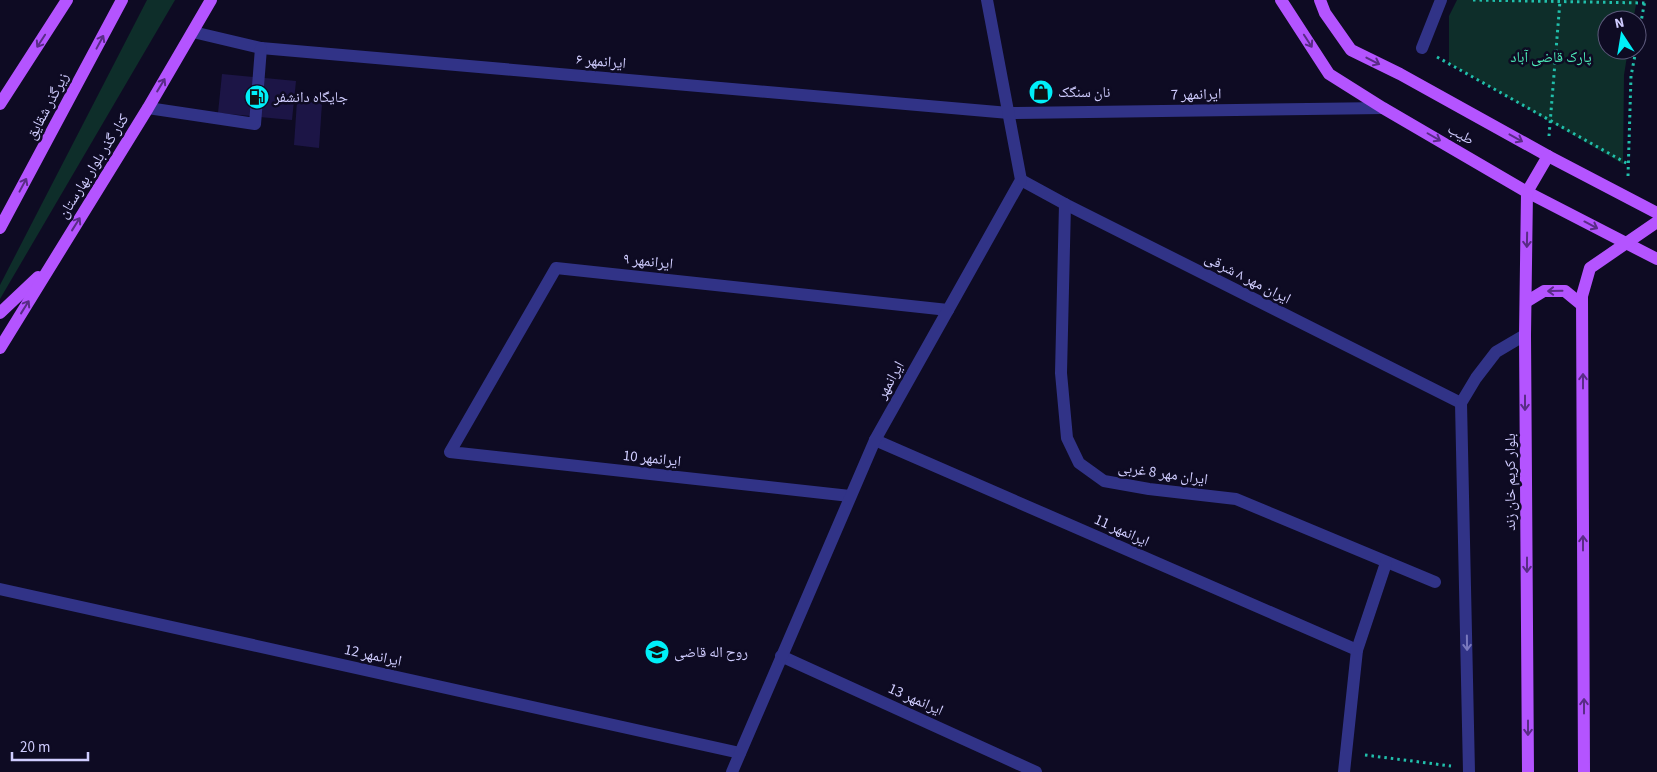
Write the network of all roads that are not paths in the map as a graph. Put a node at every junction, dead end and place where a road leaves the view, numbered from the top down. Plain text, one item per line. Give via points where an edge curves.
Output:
1 (67, 0) edge
2 (122, 0) edge
3 (211, 0) edge
4 (988, 0) edge
5 (1281, 0) edge
6 (1320, 0) edge
7 (1441, 0) edge
8 (193, 32) junction
9 (261, 48) junction
10 (1422, 48) road end
11 (0, 104) edge
12 (148, 108) junction
13 (1383, 108) junction
14 (1009, 113) junction
15 (1548, 156) junction
16 (1021, 180) junction
17 (1527, 192) junction
18 (1065, 204) junction
19 (1657, 213) edge
20 (1657, 222) edge
21 (0, 228) edge
22 (1625, 243) junction
23 (1657, 259) edge
24 (51, 265) junction
25 (1526, 302) junction
26 (1582, 305) junction
27 (948, 310) junction
28 (0, 313) edge
29 (1525, 335) junction
30 (0, 348) edge
31 (1461, 403) junction
32 (875, 440) junction
33 (450, 452) joint
34 (850, 496) junction
35 (1386, 563) junction
36 (1435, 582) dead end
37 (0, 589) edge
38 (1357, 650) junction
39 (781, 656) junction
40 (740, 753) junction
41 (1469, 770) edge
42 (732, 772) edge
43 (1036, 772) edge
44 (1344, 772) edge
45 (1528, 772) edge
46 (1584, 772) edge

1 -> 11 main road
21 -> 2 main road, زیرگذر شقایق
3 - 8 main road, کنار گذر بلوار بهارستان
4 - 14 street
5 -> 13 main road, طیب via 1329,74
6 -> 15 main road, طیب via 1325,13 1351,50
7 - 10 street
8 - 9 street, ایرانمهر ۶
12 -> 8 main road, کنار گذر بلوار بهارستان
9 - 12 street via 255,124
9 - 14 street, ایرانمهر ۶
24 -> 12 main road, کنار گذر بلوار بهارستان
13 - 14 street, ایرانمهر 7
13 -> 17 main road, طیب
14 - 16 street
15 - 17 main road
15 - 19 main road, طیب
16 - 18 street, ایران مهر ٨ شرقی
16 - 27 street, ایرانمهر
17 -> 22 main road, طیب
17 -> 25 main road, بلوار کریم خان زند
18 - 31 street, ایران مهر ٨ شرقی
18 - 35 street, ایران مهر 8 غربی via 1061,373 1067,438 1079,463 1104,481 1236,499
20 - 22 main road
22 - 23 main road, طیب
22 - 26 main road via 1590,268
24 - 28 main road
30 -> 24 main road, کنار گذر بلوار بهارستان
26 -> 25 main road via 1565,291 1544,291
25 - 29 main road, بلوار کریم خان زند
46 -> 26 main road
27 - 32 street, ایرانمهر
27 - 33 street, ایرانمهر ۹ via 556,268
29 - 31 street via 1496,352
29 -> 45 main road, بلوار کریم خان زند
31 -> 41 street
32 - 34 street, ایرانمهر
32 - 38 street, ایرانمهر 11
33 - 34 street, ایرانمهر 10
34 - 39 street, ایرانمهر
35 - 36 street, ایران مهر 8 غربی
35 - 38 street
37 - 40 street, ایرانمهر 12
38 - 44 street
39 - 40 street, ایرانمهر
39 - 43 street, ایرانمهر 13
40 - 42 street, ایرانمهر

